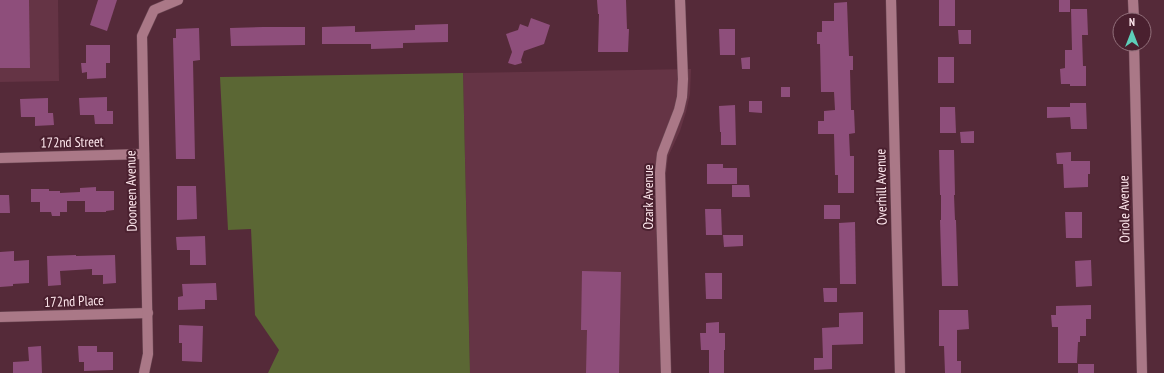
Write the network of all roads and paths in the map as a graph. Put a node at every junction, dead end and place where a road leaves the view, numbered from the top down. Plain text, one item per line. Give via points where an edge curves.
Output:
1 (178, 0) edge
2 (680, 0) edge
3 (891, 0) edge
4 (1133, 0) edge
5 (1134, 12) edge
6 (1134, 52) edge
7 (144, 154) junction
8 (0, 158) edge
9 (148, 313) junction
10 (0, 317) edge
11 (144, 373) edge
12 (666, 373) edge
13 (900, 373) edge
14 (1142, 373) edge

1 - 7 street, Dooneen Avenue via 154,10 142,36
2 - 12 street, Ozark Avenue via 682,97 662,154 660,173
3 - 13 street, Overhill Avenue
4 - 5 street
6 - 14 street, Oriole Avenue
7 - 8 street, 172nd Street
7 - 9 street, Dooneen Avenue
9 - 10 street, 172nd Place
9 - 11 street, Dooneen Avenue via 148,354

